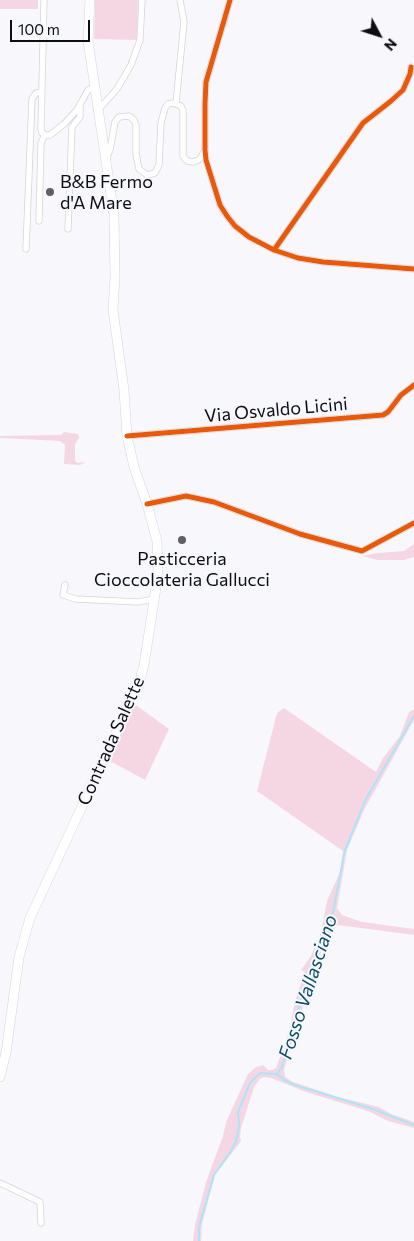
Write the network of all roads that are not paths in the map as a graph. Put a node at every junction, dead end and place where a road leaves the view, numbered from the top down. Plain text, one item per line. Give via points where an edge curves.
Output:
1 (44, 0) edge
2 (90, 0) edge
3 (142, 0) edge
4 (180, 0) edge
5 (230, 0) edge
6 (410, 67) dead end
7 (96, 86) junction
8 (42, 92) junction
9 (176, 103) junction
10 (80, 104) junction
11 (99, 109) junction
12 (45, 135) junction
13 (205, 150) junction
14 (105, 159) junction
15 (40, 221) dead end
16 (68, 229) dead end
17 (26, 249) dead end
18 (274, 250) junction
19 (414, 269) edge
20 (414, 385) edge
21 (127, 436) junction
22 (147, 504) junction
23 (414, 524) edge
24 (65, 585) dead end
25 (155, 599) junction
26 (0, 1076) edge
27 (0, 1183) edge
28 (41, 1222) dead end

1 - 8 street
2 - 7 main road, Contrada Salette via 88,40
3 - 11 street via 140,40 131,65 117,89
4 - 9 street via 184,22
5 - 13 street via 206,82
6 - 18 street via 403,90 363,123
7 - 10 street via 88,90
7 - 11 main road, Contrada Salette
8 - 12 street via 41,130
8 - 17 street via 32,99
9 - 13 street via 183,111 183,156 194,162
9 - 14 street via 168,104 164,110 159,167 155,173 147,175 139,169 136,125 129,116 122,116 115,122 109,154
10 - 12 street via 64,124 50,135
10 - 16 street via 80,117 72,127
11 - 14 main road, Contrada Salette
12 - 15 street via 41,142
13 - 18 street via 209,172 227,216 249,237
14 - 21 main road, Contrada Salette via 114,215 113,310
18 - 19 street via 323,262
20 - 21 street, Via Osvaldo Licini via 382,415
21 - 22 main road, Contrada Salette
22 - 23 street via 186,496 214,502 300,534 362,551
22 - 25 main road, Contrada Salette via 158,549
24 - 25 street via 63,594 76,599 138,602
25 - 26 main road, Contrada Salette via 139,684 30,918 19,957
27 - 28 street via 40,1202

